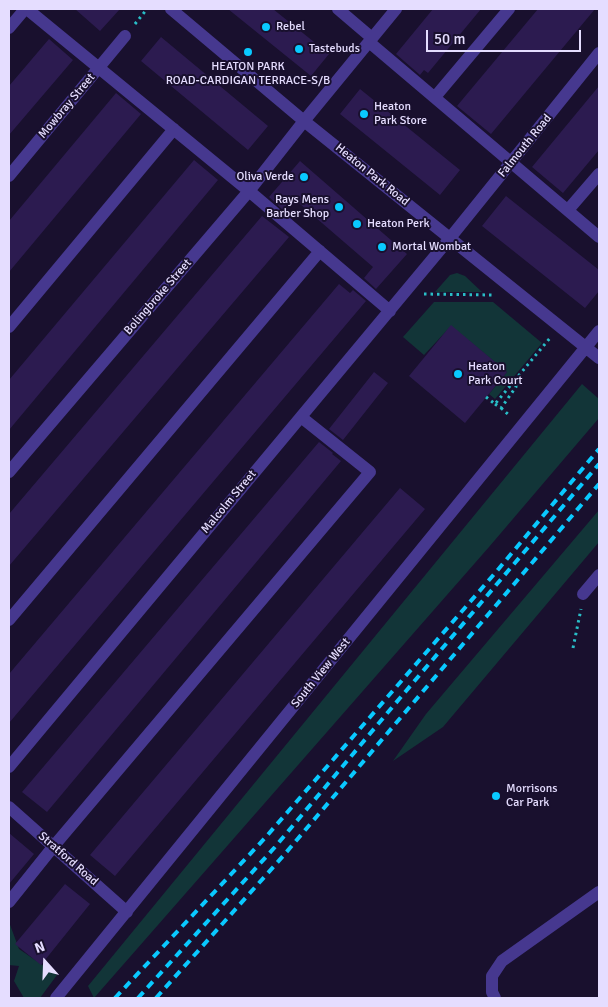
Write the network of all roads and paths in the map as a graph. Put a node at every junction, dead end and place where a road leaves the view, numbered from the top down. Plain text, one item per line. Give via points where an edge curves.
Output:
1 (26, 9) edge
2 (171, 9) edge
3 (338, 9) edge
4 (396, 9) edge
5 (508, 9) edge
6 (9, 28) edge
7 (125, 36) dead end
8 (370, 40) junction
9 (599, 53) edge
10 (99, 67) junction
11 (435, 97) junction
12 (304, 121) junction
13 (174, 128) junction
14 (512, 162) junction
15 (599, 174) edge
16 (9, 176) edge
17 (249, 191) junction
18 (568, 210) junction
19 (599, 237) edge
20 (450, 238) junction
21 (320, 251) junction
22 (404, 294) junction
23 (521, 295) junction
24 (390, 311) junction
25 (9, 326) edge
26 (560, 326) junction
27 (599, 331) edge
28 (586, 347) junction
29 (599, 358) edge
30 (515, 380) junction
31 (486, 397) dead end
32 (495, 404) junction
33 (501, 408) junction
34 (505, 412) dead end
35 (300, 417) junction
36 (9, 472) edge
37 (599, 575) edge
38 (583, 594) joint
39 (9, 620) edge
40 (574, 648) dead end
41 (9, 767) edge
42 (9, 807) edge
43 (54, 847) junction
44 (599, 892) edge
45 (9, 902) edge
46 (127, 912) junction
47 (56, 998) edge
48 (496, 998) edge

1 - 6 street
1 - 10 street
2 - 12 street, Heaton Park Road
3 - 8 street
4 - 8 street, Bolingbroke Street
5 - 11 street
7 - 10 street, Mowbray Street
8 - 11 street
8 - 12 street, Bolingbroke Street
9 - 14 street, Falmouth Road
10 - 13 street
10 - 16 street, Mowbray Street
11 - 14 street
12 - 17 street, Bolingbroke Street
12 - 20 street, Heaton Park Road
13 - 17 street
13 - 25 street
14 - 18 street
14 - 20 street, Falmouth Road
15 - 18 street
17 - 21 street
17 - 36 street, Bolingbroke Street
18 - 19 street
20 - 22 street, Malcolm Street
20 - 23 street, Heaton Park Road
21 - 24 street
21 - 39 street
22 - 23 path
22 - 24 street, Malcolm Street
23 - 26 street, Heaton Park Road
24 - 35 street, Malcolm Street
26 - 28 street, Heaton Park Road
26 - 30 path
27 - 28 street, South View West
28 - 29 street, Heaton Park Road
28 - 46 street, South View West
30 - 32 path
30 - 33 path via 516,387
31 - 32 path
32 - 33 path
33 - 34 path
35 - 41 street, Malcolm Street
35 - 43 street via 370,472
37 - 38 street
38 - 40 path
42 - 43 street, Stratford Road
43 - 45 street
43 - 46 street, Stratford Road
44 - 48 street via 502,961 492,976 492,992
46 - 47 street, South View West

